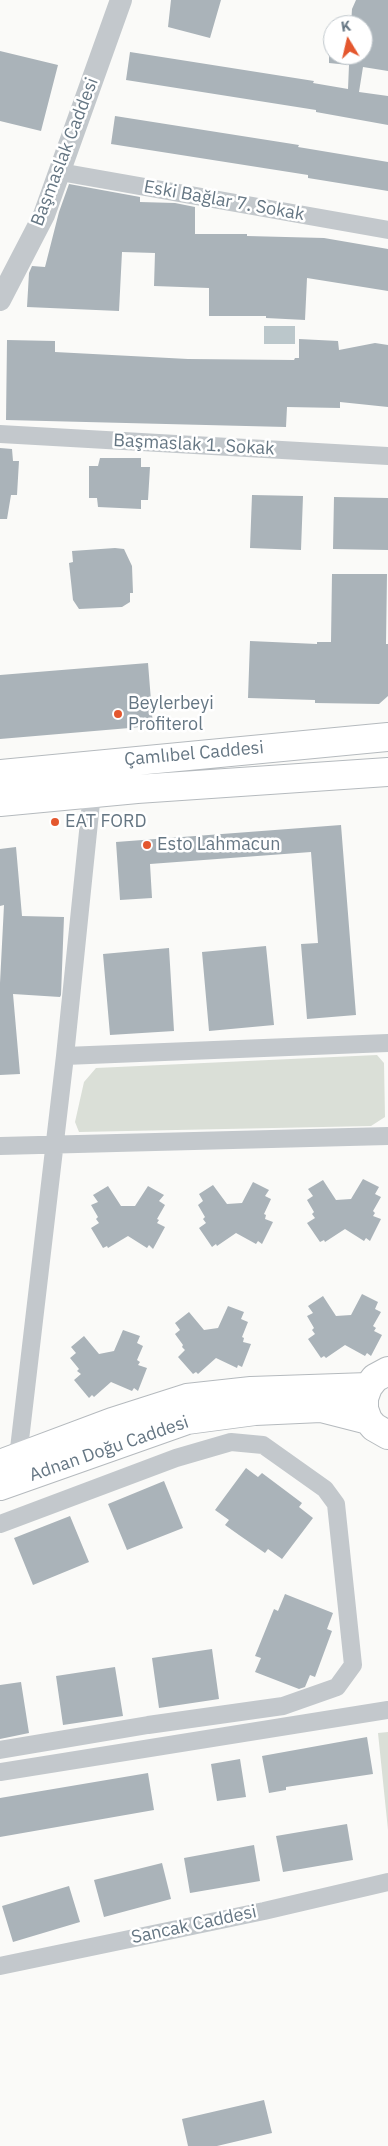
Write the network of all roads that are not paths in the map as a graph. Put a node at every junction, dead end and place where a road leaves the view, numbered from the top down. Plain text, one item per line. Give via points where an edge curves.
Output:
1 (121, 0) edge
2 (60, 172) junction
3 (388, 230) edge
4 (0, 300) edge
5 (0, 434) edge
6 (388, 456) edge
7 (388, 737) edge
8 (388, 772) edge
9 (0, 774) edge
10 (92, 793) junction
11 (0, 802) edge
12 (388, 1043) edge
13 (65, 1056) junction
14 (388, 1136) edge
15 (54, 1144) junction
16 (0, 1146) edge
17 (382, 1374) edge
18 (381, 1435) edge
19 (9, 1460) edge
20 (0, 1486) edge
21 (0, 1524) edge
22 (388, 1710) edge
23 (0, 1750) edge
24 (0, 1772) edge
25 (388, 1882) edge
26 (0, 1966) edge

1 - 2 street, Başmaslak Caddesi
2 - 3 street, Eski Bağlar 7. Sokak
2 - 4 street, Başmaslak Caddesi via 44,215
5 - 6 street, Başmaslak 1. Sokak
7 - 9 main road, Çamlıbel Caddesi
8 - 10 main road
10 - 11 main road
10 - 13 street
12 - 13 street
13 - 15 street
14 - 15 street
15 - 16 street
15 - 19 street
17 - 18 main road via 364,1398 364,1409
17 - 19 main road, Adnan Doğu Caddesi via 187,1398
18 - 20 main road, Adnan Doğu Caddesi via 321,1408 255,1411 187,1420
21 - 23 street via 176,1458 231,1442 263,1445 325,1489 336,1504 353,1665 337,1687 283,1706
22 - 24 street
25 - 26 street, Sancak Caddesi

